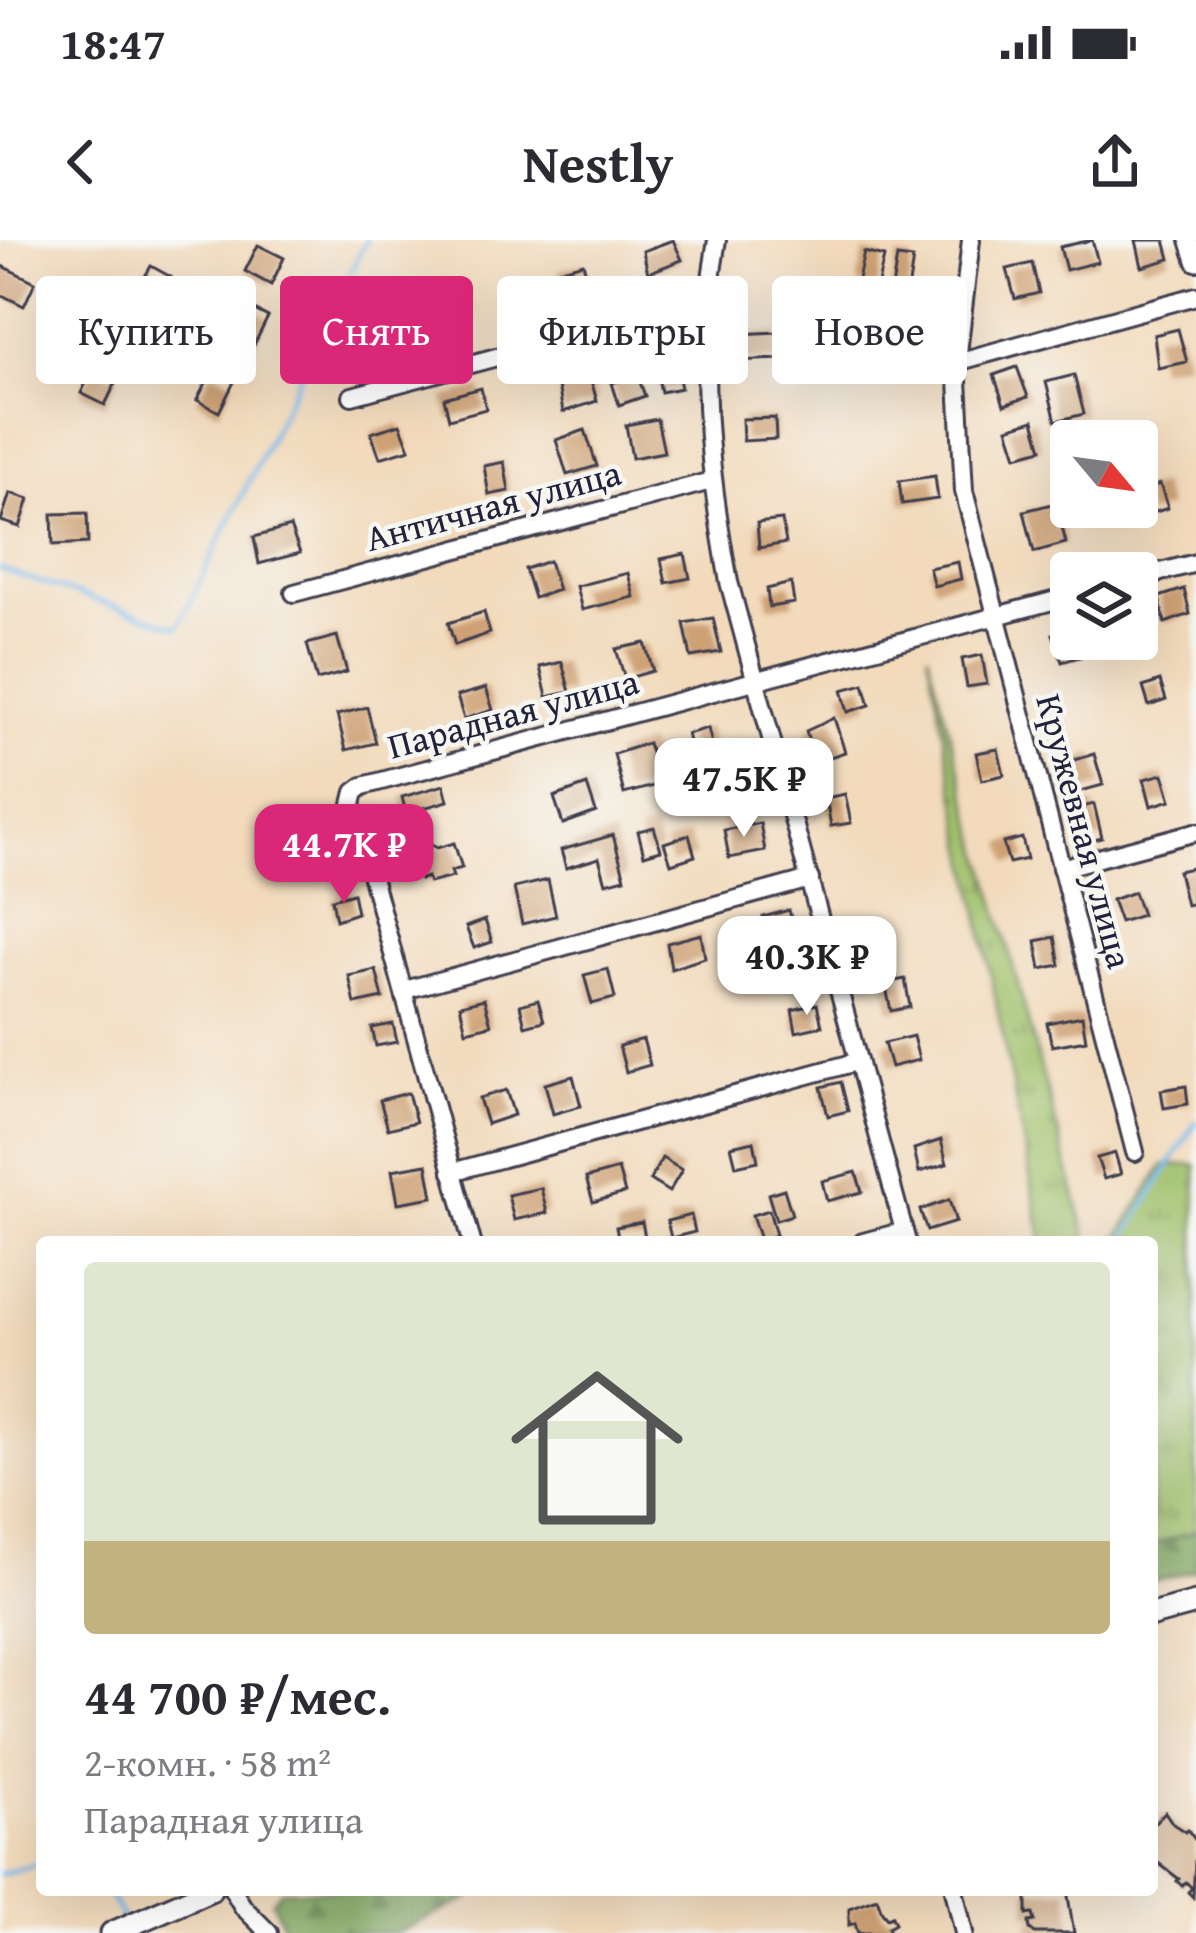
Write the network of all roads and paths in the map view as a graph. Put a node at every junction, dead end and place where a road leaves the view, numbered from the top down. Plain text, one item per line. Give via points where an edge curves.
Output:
1 (717, 240) edge
2 (971, 240) edge
3 (1190, 240) edge
4 (1196, 262) edge
5 (712, 276) edge
6 (967, 276) edge
7 (1196, 296) edge
8 (497, 357) edge
9 (967, 359) edge
10 (706, 384) edge
11 (958, 384) edge
12 (352, 396) dead end
13 (711, 481) junction
14 (1196, 563) edge
15 (1158, 573) edge
16 (293, 593) dead end
17 (1050, 602) edge
18 (995, 616) junction
19 (756, 683) junction
20 (1196, 832) edge
21 (1060, 868) junction
22 (810, 879) junction
23 (405, 990) junction
24 (856, 1062) junction
25 (1135, 1152) dead end
26 (452, 1172) junction
27 (470, 1236) edge
28 (905, 1236) edge
29 (1196, 1603) edge
30 (1158, 1613) edge
31 (196, 1896) edge
32 (238, 1896) edge
33 (955, 1896) edge
34 (112, 1933) edge
35 (269, 1933) edge
36 (964, 1933) edge

1 - 5 street
2 - 6 street, Кружевная улица
3 - 4 street
7 - 9 street
8 - 12 street
10 - 13 street
11 - 18 street, Кружевная улица via 964,491
13 - 16 street, Античная улица
13 - 19 street
14 - 15 street
17 - 18 street, Парадная улица
18 - 19 street, Парадная улица
18 - 21 street, Кружевная улица
19 - 22 street
19 - 23 street, Парадная улица via 358,789 352,804
20 - 21 street
21 - 25 street, Кружевная улица
22 - 23 street
22 - 24 street
23 - 26 street, Парадная улица
24 - 26 street
24 - 28 street
26 - 27 street, Парадная улица
29 - 30 main road
31 - 34 main road
32 - 35 street
33 - 36 street

